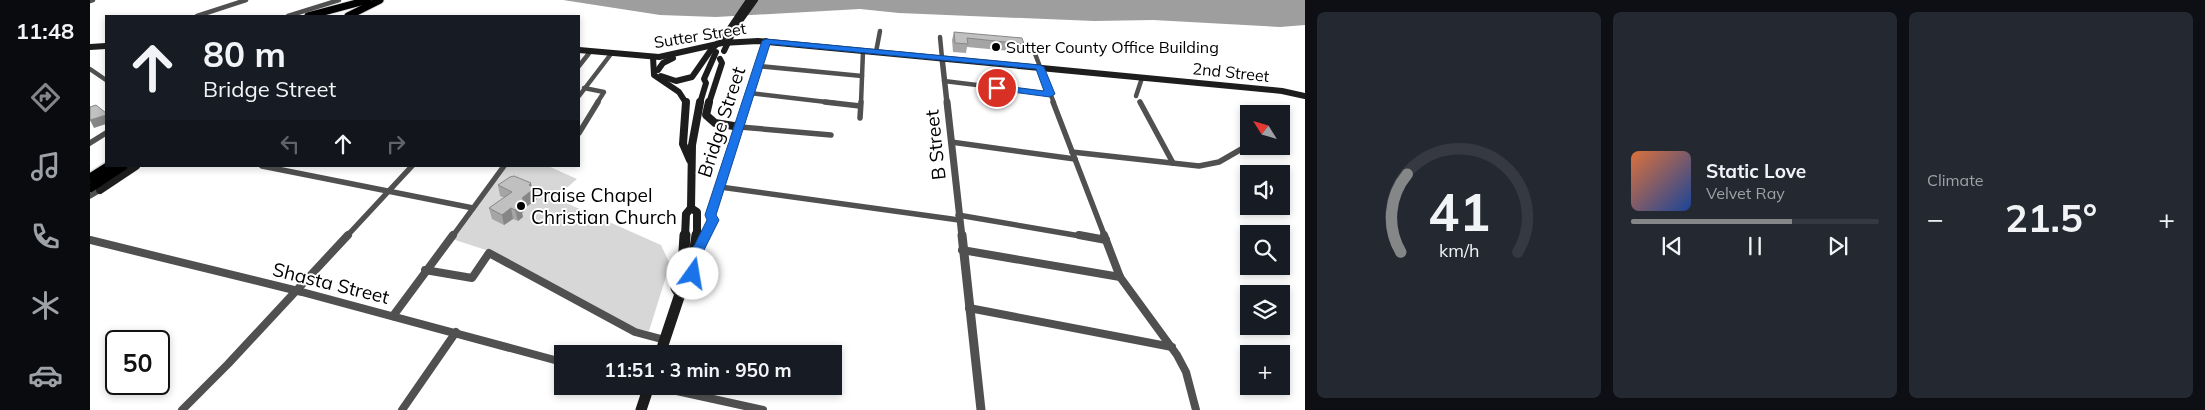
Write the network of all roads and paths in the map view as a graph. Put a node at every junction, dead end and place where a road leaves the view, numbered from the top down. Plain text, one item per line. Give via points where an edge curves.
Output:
1 (246, 0) edge
2 (326, 0) edge
3 (339, 0) edge
4 (368, 0) edge
5 (380, 0) edge
6 (386, 0) edge
7 (749, 0) edge
8 (755, 0) edge
9 (332, 2) junction
10 (200, 15) edge
11 (291, 15) edge
12 (312, 15) edge
13 (350, 15) edge
14 (357, 15) edge
15 (880, 31) dead end
16 (940, 37) dead end
17 (723, 40) junction
18 (766, 41) junction
19 (105, 46) edge
20 (1032, 46) dead end
21 (91, 48) edge
22 (580, 50) edge
23 (691, 50) junction
24 (763, 51) junction
25 (864, 51) junction
26 (590, 52) junction
27 (876, 52) junction
28 (612, 54) junction
29 (718, 54) junction
30 (656, 57) junction
31 (942, 58) junction
32 (580, 65) edge
33 (758, 66) junction
34 (1040, 67) junction
35 (90, 69) edge
36 (658, 70) junction
37 (862, 76) junction
38 (1142, 78) junction
39 (105, 79) edge
40 (944, 81) junction
41 (584, 88) junction
42 (750, 93) junction
43 (580, 94) edge
44 (1050, 94) junction
45 (1136, 96) dead end
46 (1305, 96) edge
47 (1140, 102) dead end
48 (860, 106) junction
49 (860, 118) dead end
50 (740, 127) junction
51 (580, 131) edge
52 (105, 134) edge
53 (831, 135) dead end
54 (951, 142) junction
55 (90, 143) edge
56 (1240, 150) edge
57 (1072, 152) junction
58 (1075, 159) junction
59 (690, 160) junction
60 (1173, 163) junction
61 (107, 167) edge
62 (122, 167) edge
63 (134, 167) edge
64 (267, 167) edge
65 (411, 167) edge
66 (503, 167) edge
67 (90, 178) edge
68 (720, 187) junction
69 (95, 189) edge
70 (390, 191) junction
71 (90, 196) edge
72 (473, 208) junction
73 (691, 208) junction
74 (958, 217) junction
75 (90, 240) edge
76 (1106, 240) junction
77 (962, 250) junction
78 (697, 252) junction
79 (426, 270) junction
80 (1120, 277) junction
81 (297, 291) junction
82 (680, 294) junction
83 (969, 308) junction
84 (393, 316) junction
85 (456, 332) junction
86 (665, 340) junction
87 (663, 345) edge
88 (1172, 347) junction
89 (554, 360) edge
90 (646, 395) edge
91 (695, 395) edge
92 (182, 410) edge
93 (402, 410) edge
94 (641, 410) edge
95 (763, 410) edge
96 (981, 410) edge
97 (1196, 410) edge

1 - 10 street
2 - 9 street
3 - 9 street
4 - 12 highway
5 - 13 highway
6 - 14 highway
7 - 17 main road
8 - 29 main road, bridge
9 - 11 street
15 - 27 street
16 - 31 street, B Street
17 - 18 main road, Sutter Street
17 - 23 main road, Sutter Street
17 - 24 main road via 756,46
17 - 29 main road, bridge
18 - 24 main road, Bridge Street
18 - 25 main road, 2nd Street
19 - 21 main road
20 - 34 street
22 - 26 main road, Sutter Street
23 - 30 main road, Sutter Street
23 - 36 main road via 666,61
24 - 33 main road, Bridge Street
25 - 27 main road, 2nd Street
25 - 37 street
26 - 28 main road, Sutter Street
26 - 32 street
27 - 31 main road, 2nd Street
28 - 30 main road, Sutter Street
28 - 41 street
29 - 36 main road via 689,79 669,80
29 - 50 main road via 722,64 706,115 715,123
29 - 59 main road, Bridge Street via 711,80 706,82 694,128
30 - 36 main road
30 - 59 main road via 654,75 679,92 686,102 682,144
31 - 34 main road, 2nd Street
31 - 40 street, B Street
33 - 37 street
33 - 42 main road, Bridge Street
34 - 38 main road, 2nd Street
34 - 44 street
35 - 39 street
37 - 48 street
38 - 45 street
38 - 46 main road, 2nd Street
40 - 44 street
40 - 54 street, B Street
41 - 43 street
41 - 51 street via 604,92
42 - 48 street
42 - 50 main road, Bridge Street
44 - 57 street
47 - 60 street
48 - 49 street
50 - 53 street
50 - 68 main road, Bridge Street
52 - 55 street
54 - 58 street
54 - 74 street, B Street
56 - 60 street via 1219,162 1199,166
57 - 58 street
57 - 60 street
58 - 76 street
59 - 73 main road, Bridge Street
61 - 67 highway
62 - 69 highway
63 - 69 main road
64 - 70 street
65 - 70 street
66 - 72 street
68 - 74 street
68 - 78 main road, Bridge Street via 711,215 713,220
69 - 71 highway
70 - 72 street
70 - 81 street
72 - 79 street
73 - 78 main road, Bridge Street via 697,212
73 - 82 main road, Bridge Street via 686,214 684,251 676,288
74 - 76 street
74 - 77 street, B Street
75 - 81 street, Shasta Street
76 - 80 street
77 - 80 street
77 - 83 street, B Street
78 - 82 main road, Bridge Street via 689,289
79 - 84 street
79 - 86 street via 472,278 488,253 635,332
80 - 88 street
81 - 84 street, Shasta Street
81 - 92 street
82 - 86 main road, Bridge Street
83 - 88 street
83 - 96 street, B Street
84 - 85 street, Shasta Street
85 - 89 street, Shasta Street
85 - 93 street
86 - 87 main road, Bridge Street
88 - 97 street via 1186,372
90 - 94 main road
91 - 95 street

